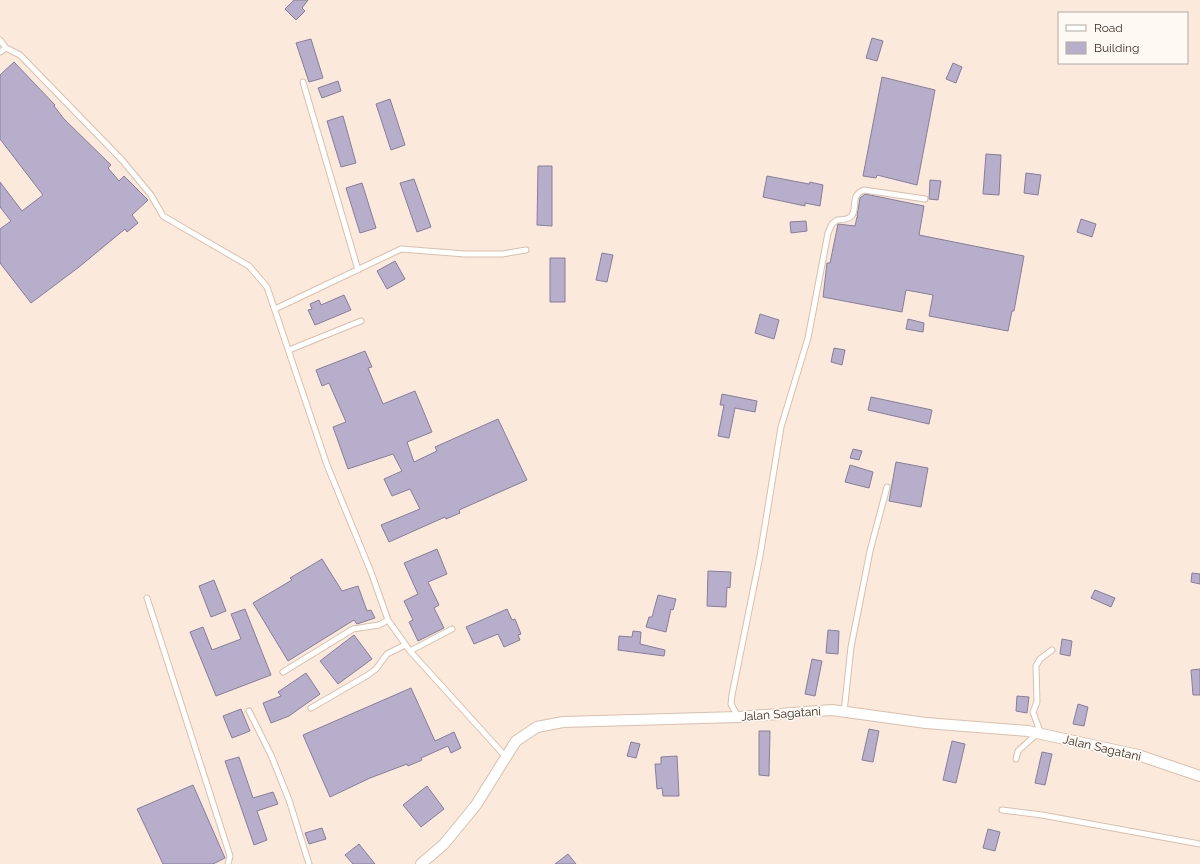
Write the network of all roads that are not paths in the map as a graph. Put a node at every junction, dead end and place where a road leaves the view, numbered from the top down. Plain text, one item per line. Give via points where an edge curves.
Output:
1 (0, 40) edge
2 (6, 48) junction
3 (0, 52) edge
4 (304, 82) dead end
5 (925, 199) dead end
6 (526, 250) dead end
7 (358, 270) junction
8 (275, 309) junction
9 (361, 321) dead end
10 (289, 350) junction
11 (887, 487) dead end
12 (146, 598) dead end
13 (388, 620) junction
14 (452, 629) dead end
15 (406, 645) junction
16 (1052, 650) dead end
17 (410, 651) junction
18 (282, 672) dead end
19 (311, 708) dead end
20 (249, 711) dead end
21 (844, 712) junction
22 (738, 717) junction
23 (1039, 733) junction
24 (505, 756) junction
25 (1016, 759) dead end
26 (1200, 776) edge
27 (1002, 810) dead end
28 (1200, 844) edge
29 (228, 864) edge
30 (309, 864) edge
31 (421, 864) edge

1 - 2 lane
2 - 3 lane
2 - 8 lane via 20,55 122,160 151,195 163,216 249,266 267,287
4 - 7 lane
5 - 22 lane via 864,190 858,192 851,217 847,220 837,220 828,232 808,338 781,427 760,556 732,695 731,704
6 - 7 lane via 502,254 465,254 401,249
7 - 8 lane
8 - 10 lane
9 - 10 lane
10 - 13 lane via 327,465
11 - 21 lane via 870,551 851,647
12 - 29 lane via 230,856
13 - 15 lane
13 - 18 lane via 378,625 353,629
14 - 17 lane
15 - 17 lane
15 - 19 lane via 388,654 376,670
16 - 23 lane via 1040,659 1036,666 1037,702 1033,712
17 - 24 lane
20 - 30 lane via 290,800
21 - 22 street, Jalan Sagatani via 816,711
21 - 23 street, Jalan Sagatani via 926,723
22 - 24 street, Jalan Sagatani via 563,722 537,727 516,741
23 - 25 lane via 1018,752
23 - 26 street, Jalan Sagatani via 1138,755
24 - 31 street, Jalan Sagatani via 476,805 444,844
27 - 28 lane

